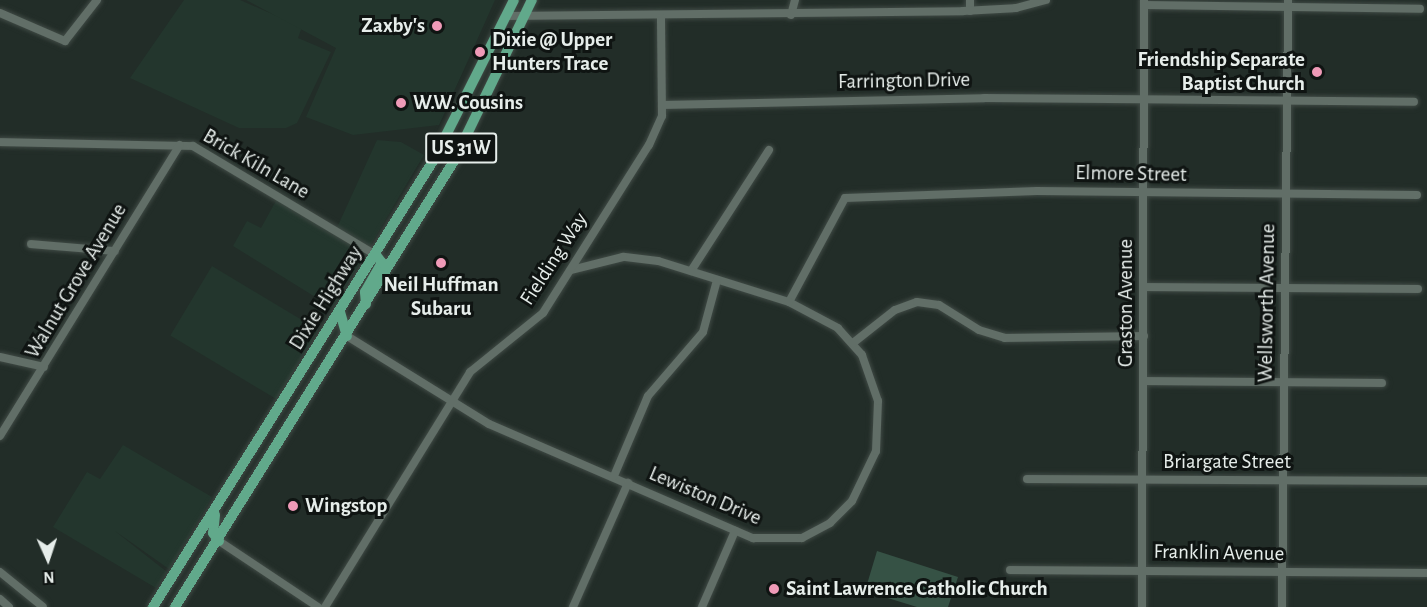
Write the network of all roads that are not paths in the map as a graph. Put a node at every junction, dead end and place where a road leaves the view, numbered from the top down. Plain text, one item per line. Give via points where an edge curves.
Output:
1 (98, 0) edge
2 (514, 0) edge
3 (532, 0) edge
4 (795, 0) edge
5 (970, 0) edge
6 (1046, 0) edge
7 (1145, 3) edge
8 (1288, 3) edge
9 (1420, 9) dead end
10 (970, 11) junction
11 (0, 13) edge
12 (791, 15) junction
13 (507, 16) junction
14 (526, 18) junction
15 (661, 18) junction
16 (1146, 99) junction
17 (1286, 100) junction
18 (1414, 102) dead end
19 (662, 105) junction
20 (0, 142) edge
21 (180, 144) junction
22 (769, 150) dead end
23 (1145, 192) junction
24 (1286, 195) junction
25 (1417, 195) dead end
26 (31, 244) dead end
27 (115, 251) junction
28 (376, 255) junction
29 (571, 270) junction
30 (691, 271) junction
31 (717, 280) junction
32 (1144, 287) junction
33 (1285, 288) junction
34 (1418, 289) dead end
35 (789, 302) junction
36 (366, 304) junction
37 (340, 312) junction
38 (347, 336) junction
39 (1144, 336) junction
40 (853, 343) junction
41 (0, 357) edge
42 (44, 367) junction
43 (1144, 381) junction
44 (1284, 382) junction
45 (1382, 383) dead end
46 (451, 402) junction
47 (0, 436) edge
48 (614, 476) junction
49 (1027, 479) dead end
50 (1143, 480) junction
51 (1283, 481) junction
52 (1427, 482) edge
53 (628, 483) junction
54 (215, 514) junction
55 (735, 531) junction
56 (219, 541) junction
57 (1010, 570) dead end
58 (1142, 570) junction
59 (0, 572) edge
60 (1282, 572) junction
61 (1427, 573) edge
62 (0, 599) edge
63 (9, 607) edge
64 (43, 607) edge
65 (153, 607) edge
66 (175, 607) edge
67 (318, 607) edge
68 (325, 607) edge
69 (573, 607) edge
70 (702, 607) edge
71 (1142, 607) edge
72 (1282, 607) edge

1 - 11 street via 65,41
2 - 13 main road, Dixie Highway / US 31W
3 - 14 main road, Dixie Highway / US 31W
4 - 12 street
5 - 10 street
6 - 10 street
7 - 8 street
7 - 16 street, Graston Avenue
8 - 9 street
8 - 17 street, Wellsworth Avenue
10 - 12 street
12 - 15 street
13 - 14 street
13 - 28 main road, Dixie Highway / US 31W via 457,119
14 - 15 street
14 - 36 main road, Dixie Highway / US 31W via 471,131
15 - 19 street, Fielding Way
16 - 17 street, Farrington Drive
16 - 19 street, Farrington Drive
16 - 23 street, Graston Avenue
17 - 18 street, Farrington Drive
17 - 24 street, Wellsworth Avenue
19 - 29 street, Fielding Way via 655,135
20 - 21 street, Brick Kiln Lane
21 - 27 street, Walnut Grove Avenue
21 - 28 street, Brick Kiln Lane via 224,162
22 - 30 street
23 - 24 street, Elmore Street
23 - 32 street, Graston Avenue
23 - 35 street, Elmore Street via 845,198
24 - 25 street, Elmore Street
24 - 33 street, Wellsworth Avenue
26 - 27 street
27 - 42 street, Walnut Grove Avenue
28 - 36 main road via 382,262 365,292
28 - 37 main road, Dixie Highway / US 31W
29 - 30 street, Lewiston Drive via 623,257
29 - 46 street, Fielding Way via 535,322 484,357
30 - 31 street, Lewiston Drive
31 - 35 street, Lewiston Drive
31 - 48 street via 703,332 648,396
32 - 33 street
32 - 39 street, Graston Avenue
33 - 34 street
33 - 44 street, Wellsworth Avenue
35 - 40 street, Lewiston Drive via 826,319
36 - 38 main road, Dixie Highway / US 31W
37 - 38 main road
37 - 54 main road, Dixie Highway / US 31W
38 - 46 street, Lewiston Drive
38 - 56 main road, Dixie Highway / US 31W
39 - 40 street via 1005,338 979,330 939,306 917,302 895,310
39 - 43 street, Graston Avenue
40 - 55 street, Lewiston Drive via 871,373 878,401 876,451 862,488 839,516 802,538 765,541
41 - 42 street
42 - 47 street, Walnut Grove Avenue
43 - 44 street
43 - 50 street, Graston Avenue
44 - 45 street
44 - 51 street, Wellsworth Avenue
46 - 48 street, Lewiston Drive via 489,424
46 - 68 street, Fielding Way
48 - 53 street, Lewiston Drive
49 - 50 street, Briargate Street
50 - 51 street, Briargate Street
50 - 58 street, Graston Avenue
51 - 52 street, Briargate Street
51 - 60 street, Wellsworth Avenue
53 - 55 street, Lewiston Drive
53 - 69 street
54 - 56 main road via 213,533
54 - 65 main road, Dixie Highway / US 31W
55 - 70 street
56 - 66 main road, Dixie Highway / US 31W
56 - 67 street
57 - 58 street, Franklin Avenue
58 - 60 street, Franklin Avenue
58 - 71 street, Graston Avenue
59 - 64 street
60 - 61 street, Franklin Avenue
60 - 72 street, Wellsworth Avenue
62 - 63 street

